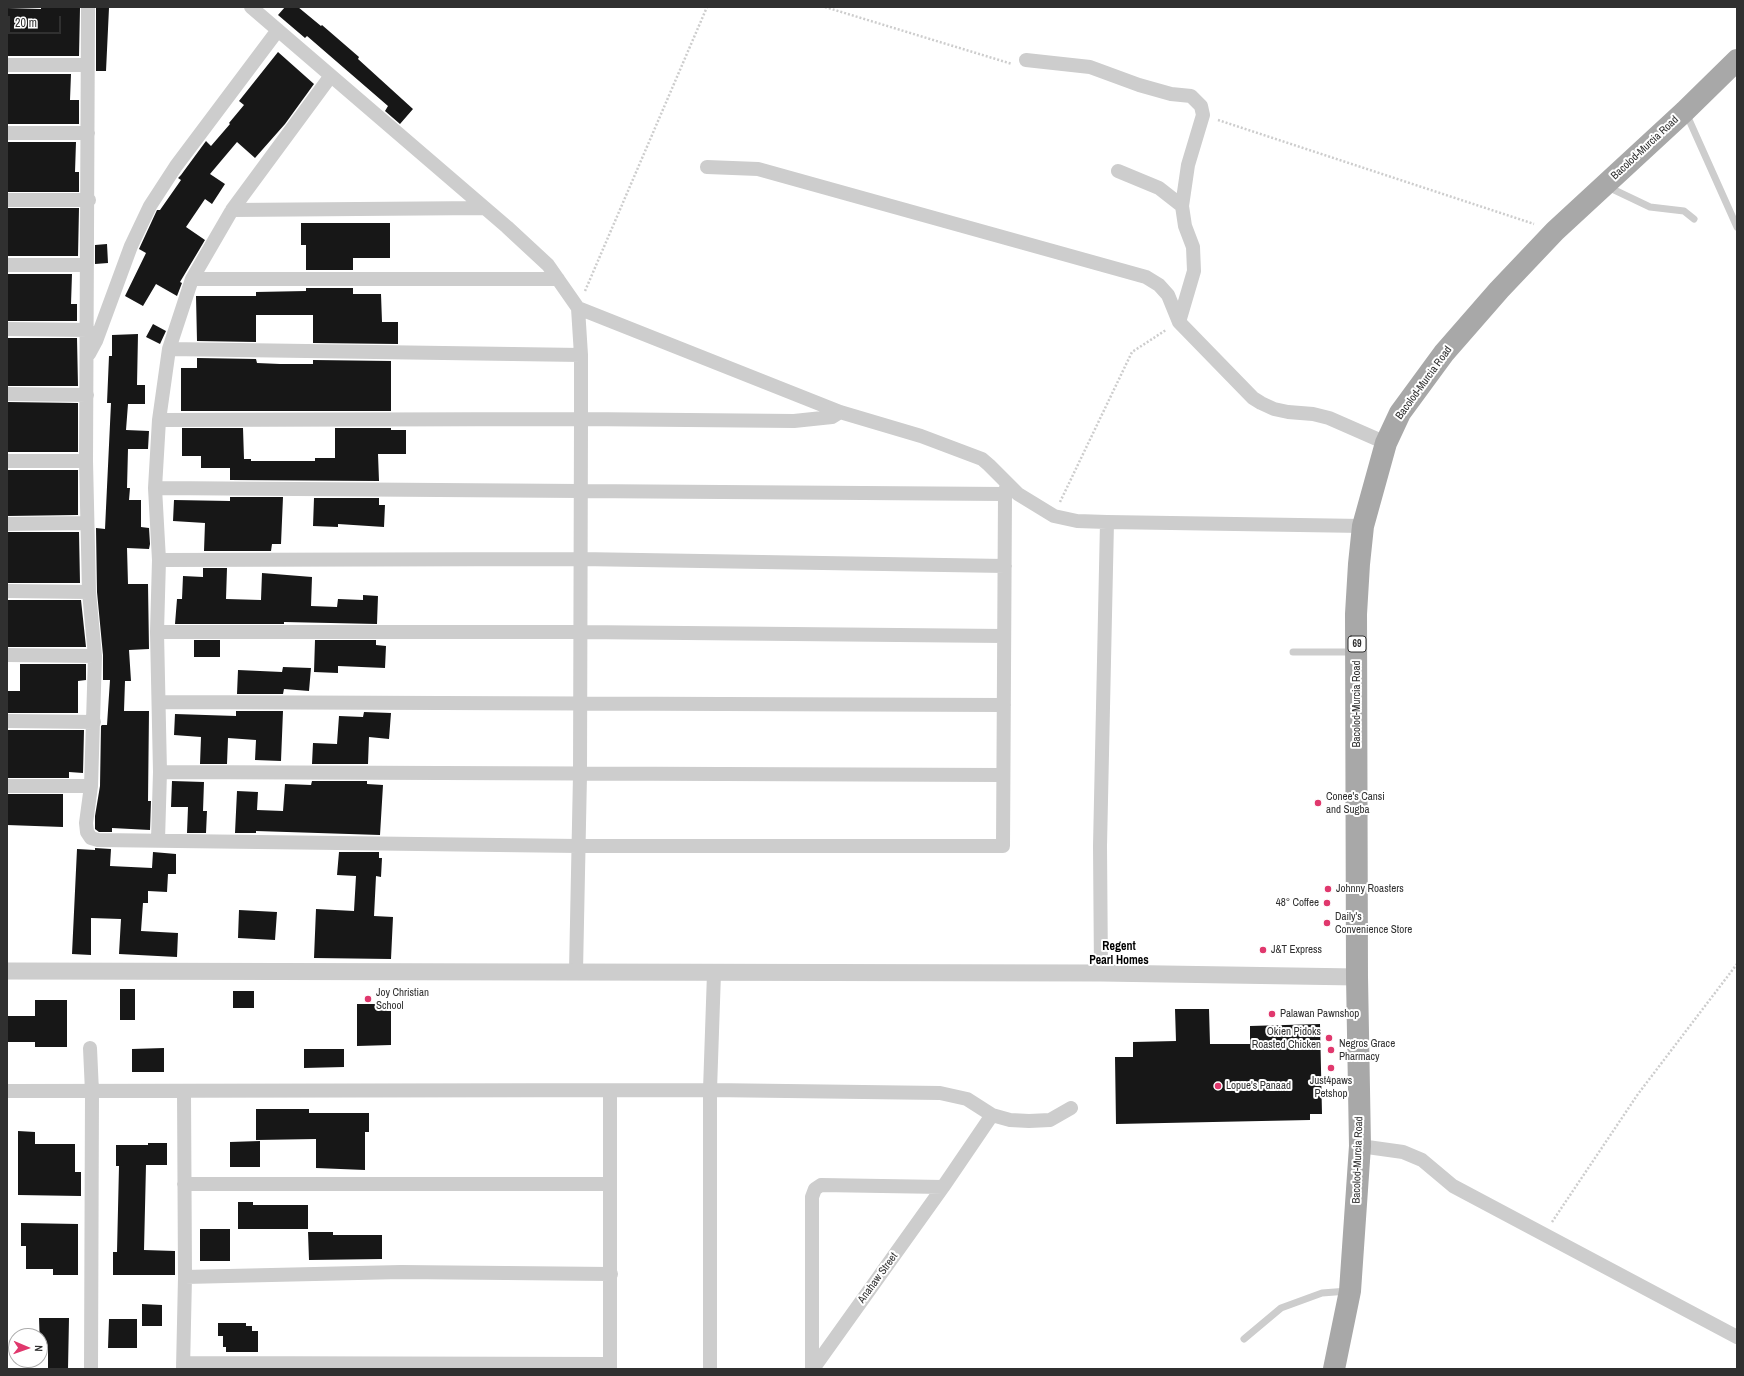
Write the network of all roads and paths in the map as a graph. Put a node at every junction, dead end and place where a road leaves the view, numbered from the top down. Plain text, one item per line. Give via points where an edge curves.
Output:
1 (88, 7) edge
2 (251, 7) edge
3 (707, 7) edge
4 (278, 30) junction
5 (1026, 60) dead end
6 (1737, 60) edge
7 (7, 65) edge
8 (87, 65) junction
9 (330, 77) junction
10 (1685, 111) junction
11 (7, 133) edge
12 (88, 133) junction
13 (707, 167) dead end
14 (1118, 171) dead end
15 (1604, 185) junction
16 (7, 200) edge
17 (89, 200) junction
18 (1182, 206) junction
19 (484, 208) junction
20 (232, 210) junction
21 (1694, 219) dead end
22 (1737, 227) edge
23 (7, 264) edge
24 (87, 265) junction
25 (192, 279) junction
26 (558, 279) junction
27 (578, 308) junction
28 (1179, 322) junction
29 (7, 330) edge
30 (88, 330) junction
31 (169, 349) junction
32 (88, 355) junction
33 (581, 355) junction
34 (7, 394) edge
35 (87, 395) junction
36 (840, 412) junction
37 (581, 419) junction
38 (159, 420) junction
39 (1386, 443) junction
40 (7, 461) edge
41 (86, 461) junction
42 (155, 488) junction
43 (1006, 489) junction
44 (581, 492) junction
45 (1054, 516) junction
46 (1107, 522) junction
47 (87, 523) junction
48 (7, 524) edge
49 (1363, 526) junction
50 (580, 559) junction
51 (158, 560) junction
52 (1005, 566) junction
53 (7, 591) edge
54 (88, 592) junction
55 (157, 632) junction
56 (580, 632) junction
57 (1004, 636) junction
58 (1293, 652) dead end
59 (1357, 652) junction
60 (7, 655) edge
61 (95, 656) junction
62 (160, 702) junction
63 (580, 703) junction
64 (1004, 705) junction
65 (7, 720) edge
66 (94, 722) junction
67 (160, 772) junction
68 (580, 775) junction
69 (1003, 775) junction
70 (7, 786) edge
71 (91, 786) junction
72 (158, 840) junction
73 (578, 846) junction
74 (1737, 964) edge
75 (7, 971) edge
76 (576, 971) junction
77 (714, 973) junction
78 (1101, 973) junction
79 (1357, 977) junction
80 (90, 1048) dead end
81 (710, 1090) junction
82 (7, 1091) edge
83 (610, 1091) junction
84 (92, 1092) junction
85 (184, 1092) junction
86 (1071, 1108) dead end
87 (992, 1114) junction
88 (1360, 1146) junction
89 (184, 1184) junction
90 (610, 1184) junction
91 (943, 1187) junction
92 (1544, 1234) junction
93 (611, 1274) junction
94 (185, 1277) junction
95 (1350, 1291) junction
96 (1737, 1337) edge
97 (1244, 1339) dead end
98 (183, 1366) edge
99 (610, 1366) edge
100 (91, 1369) edge
101 (710, 1369) edge
102 (813, 1369) edge
103 (1334, 1369) edge

1 - 8 street
2 - 4 street
3 - 27 path
4 - 9 street
4 - 32 street via 176,166 150,206 131,246 96,341
5 - 18 street via 1090,67 1139,85 1171,94 1191,96 1200,106 1203,115 1188,165
6 - 10 main road, Bacolod-Murcia Road / 69
7 - 8 street
8 - 12 street
9 - 19 street
9 - 20 street
10 - 15 main road, Bacolod-Murcia Road / 69
10 - 22 lane
11 - 12 street
12 - 17 street
13 - 28 street via 758,169 1146,277 1159,285 1168,295
14 - 18 street via 1159,188
15 - 21 lane via 1650,207 1684,211
15 - 39 main road, Bacolod-Murcia Road / 69 via 1555,230 1444,354 1400,413
16 - 17 street
17 - 24 street
18 - 28 street via 1193,247 1194,271
19 - 20 street
19 - 26 street via 548,265
20 - 25 street
23 - 24 street
24 - 30 street
25 - 26 street
25 - 31 street
26 - 27 street
27 - 33 street
27 - 36 street
28 - 39 street via 1253,398 1261,403 1274,409 1329,418
28 - 45 path via 1132,352
29 - 30 street
30 - 32 street
31 - 33 street
31 - 38 street
32 - 35 street
33 - 37 street
34 - 35 street
35 - 41 street
36 - 37 street via 832,417 794,421
36 - 43 street via 921,436 982,459
37 - 38 street
37 - 44 street
38 - 42 street
39 - 49 main road, Bacolod-Murcia Road / 69
40 - 41 street
41 - 47 street
42 - 44 street
42 - 51 street
43 - 44 street
43 - 45 street
43 - 52 street
44 - 50 street
45 - 46 street via 1077,521
46 - 49 street
46 - 78 street
47 - 48 street
47 - 54 street
49 - 59 main road, Bacolod-Murcia Road / 69 via 1359,564
50 - 51 street
50 - 52 street
50 - 56 street
51 - 55 street
52 - 57 street
53 - 54 street
54 - 61 street
55 - 56 street
55 - 62 street
56 - 57 street
56 - 63 street
57 - 64 street
58 - 59 lane
59 - 79 main road, Bacolod-Murcia Road / 69
60 - 61 street
61 - 66 street
62 - 63 street
62 - 67 street
63 - 64 street
63 - 68 street
64 - 69 street
65 - 66 street
66 - 71 street
67 - 68 street
67 - 72 street
68 - 69 street
68 - 73 street
69 - 73 street via 1003,846
70 - 71 street
71 - 72 street via 86,823 91,838
72 - 73 street
73 - 76 street
74 - 92 path via 1638,1094
75 - 76 street
76 - 77 street
77 - 78 street
77 - 81 street
78 - 79 street
79 - 88 main road, Bacolod-Murcia Road / 69
80 - 84 street
81 - 83 street
81 - 87 street via 940,1093 967,1099
81 - 101 street
82 - 84 street
83 - 85 street
83 - 90 street
84 - 85 street
84 - 100 street
85 - 89 street
86 - 87 street via 1050,1120 1010,1120
87 - 91 street, Anahaw Street
88 - 92 street via 1403,1152 1422,1160 1453,1186
88 - 95 main road, Bacolod-Murcia Road / 69
89 - 90 street
89 - 94 street
90 - 93 street
91 - 102 street, Anahaw Street
91 - 102 street via 821,1186 814,1189
92 - 96 street
93 - 94 street via 401,1272
93 - 99 street
94 - 98 street
95 - 97 lane via 1322,1293 1281,1308
95 - 103 main road, Bacolod-Murcia Road / 69
98 - 99 street

